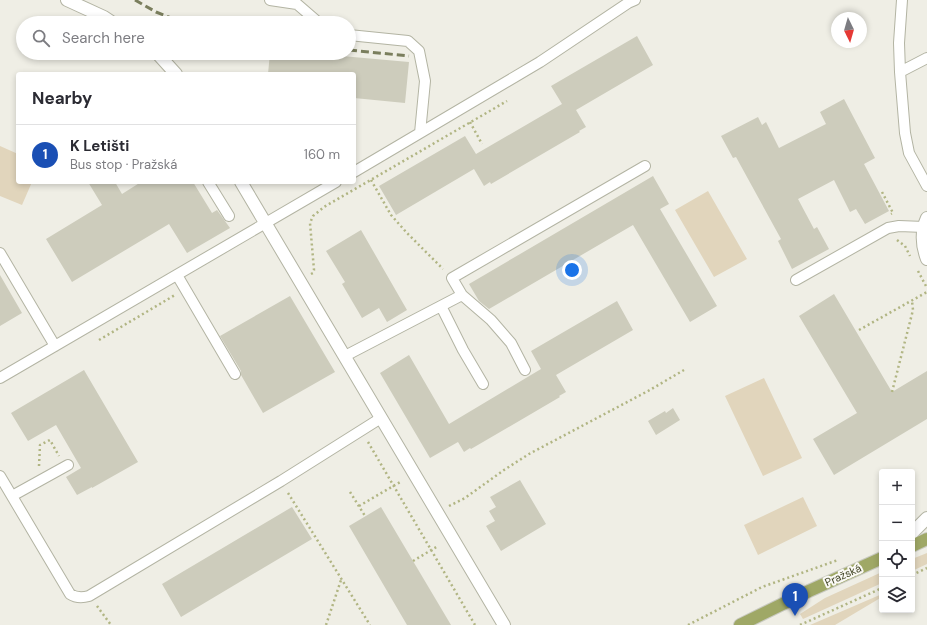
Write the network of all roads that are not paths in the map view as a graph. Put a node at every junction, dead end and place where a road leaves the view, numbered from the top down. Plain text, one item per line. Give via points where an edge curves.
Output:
1 (69, 0) edge
2 (270, 0) edge
3 (635, 0) edge
4 (902, 0) edge
5 (102, 16) edge
6 (311, 16) edge
7 (356, 36) edge
8 (927, 58) edge
9 (163, 60) edge
10 (174, 72) edge
11 (900, 72) junction
12 (420, 133) junction
13 (644, 166) dead end
14 (356, 171) edge
15 (209, 184) edge
16 (243, 184) edge
17 (333, 184) edge
18 (927, 186) edge
19 (229, 216) dead end
20 (266, 223) junction
21 (925, 223) edge
22 (0, 253) edge
23 (927, 260) edge
24 (177, 275) junction
25 (796, 280) dead end
26 (462, 295) junction
27 (441, 306) junction
28 (55, 346) junction
29 (344, 356) junction
30 (525, 370) dead end
31 (235, 374) dead end
32 (0, 378) edge
33 (483, 384) dead end
34 (381, 418) junction
35 (66, 466) road end
36 (0, 476) edge
37 (12, 496) junction
38 (927, 518) edge
39 (915, 530) edge
40 (927, 539) edge
41 (915, 545) edge
42 (879, 558) edge
43 (504, 625) edge
44 (740, 625) edge

1 - 5 street
2 - 6 lane via 297,4
3 - 12 lane via 540,62
4 - 11 lane
7 - 12 lane via 408,41 419,50 425,81
8 - 11 lane
9 - 10 street
11 - 18 lane via 907,144
12 - 14 lane
13 - 26 lane via 452,278
15 - 19 lane
16 - 20 street
17 - 20 lane
20 - 24 lane
20 - 29 street
21 - 23 street via 923,244
21 - 25 lane via 888,228
22 - 28 lane
24 - 28 lane
24 - 31 lane
26 - 27 lane
26 - 30 lane via 491,320 511,343
27 - 29 lane
27 - 33 lane via 462,350
28 - 32 lane
29 - 34 street
34 - 37 lane via 89,596 76,597 70,594
34 - 43 street
35 - 37 lane
36 - 37 lane
38 - 39 street
40 - 41 main road
42 - 44 main road, Pražská

